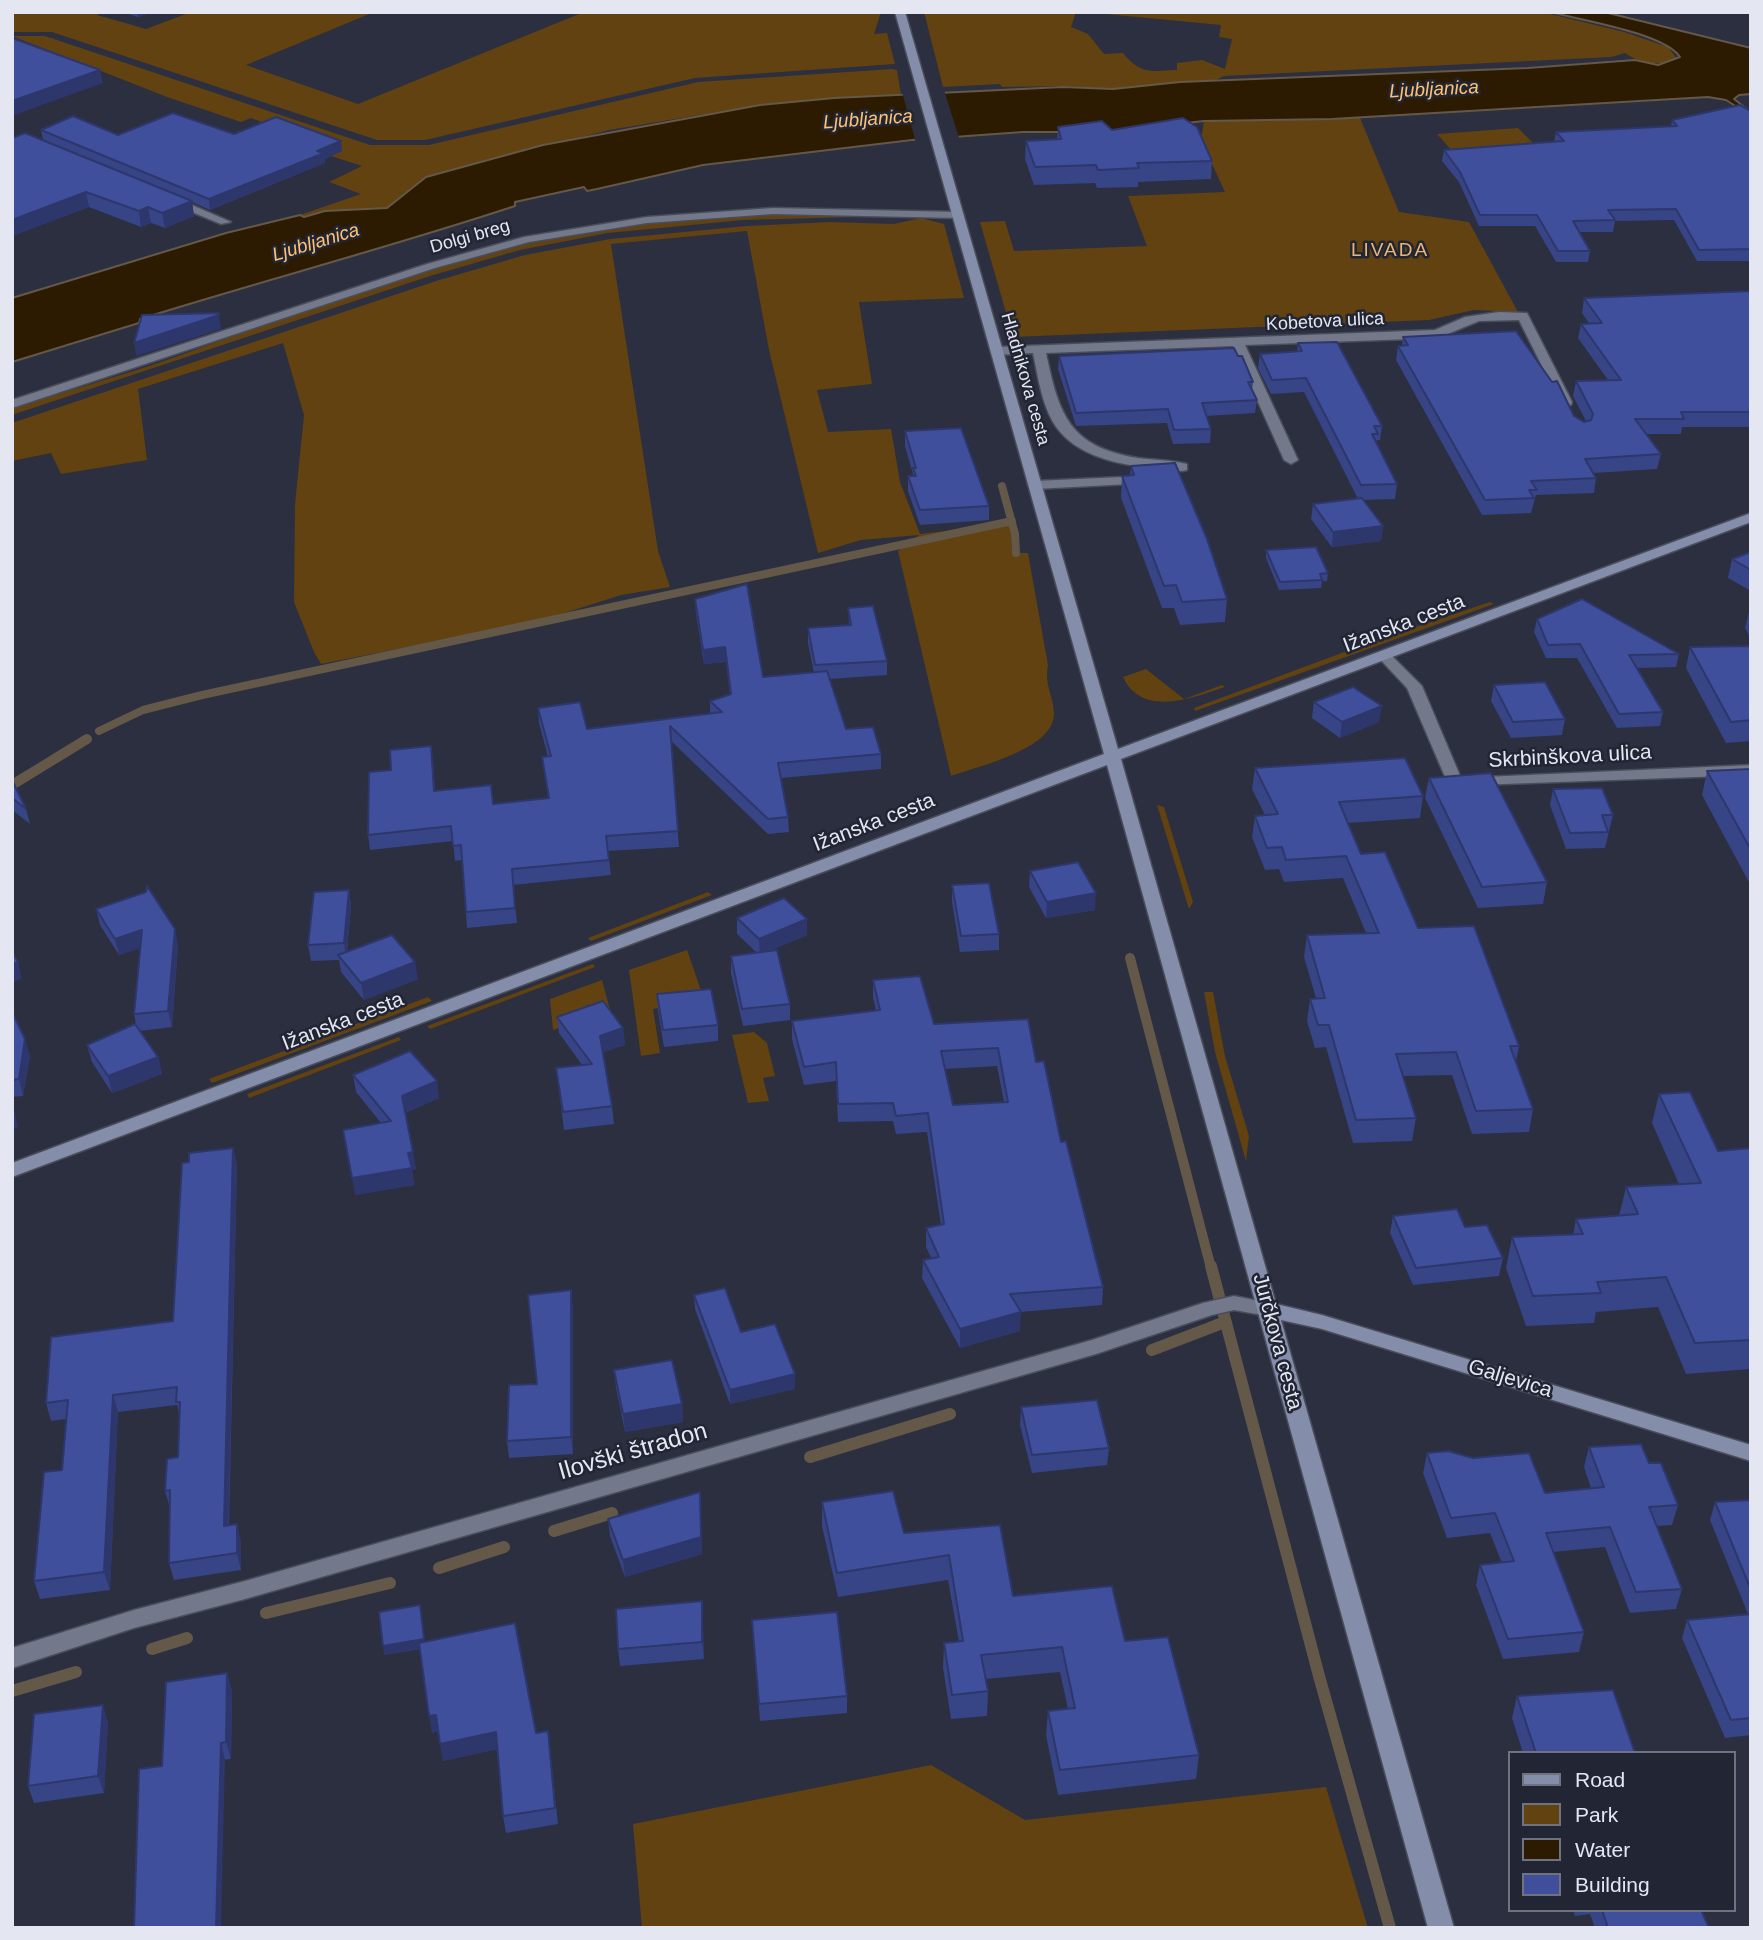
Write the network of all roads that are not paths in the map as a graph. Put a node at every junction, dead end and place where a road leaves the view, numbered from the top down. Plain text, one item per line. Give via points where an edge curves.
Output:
1 (900, 12) edge
2 (159, 195) edge
3 (958, 215) junction
4 (225, 222) dead end
5 (1238, 343) junction
6 (1039, 350) junction
7 (997, 351) junction
8 (12, 404) edge
9 (1575, 419) edge
10 (1291, 460) dead end
11 (1035, 485) junction
12 (1751, 517) edge
13 (1384, 656) junction
14 (1112, 757) junction
15 (1751, 770) edge
16 (12, 1170) edge
17 (1268, 1308) junction
18 (1751, 1453) edge
19 (12, 1658) edge
20 (1441, 1928) edge

1 - 3 main road, Hladnikova cesta
2 - 4 street
3 - 7 main road, Hladnikova cesta
3 - 8 street, Dolgi breg via 773,211 647,220 539,237 418,270
5 - 6 street, Kobetova ulica
5 - 9 street, Kobetova ulica via 1438,334 1461,320 1483,315 1523,316
5 - 10 street
6 - 7 street, Kobetova ulica
6 - 11 street, Hladnikova cesta via 1047,388 1070,436 1118,458 1184,472
7 - 11 main road, Hladnikova cesta
11 - 14 main road, Hladnikova cesta
12 - 13 main road, Ižanska cesta
13 - 14 main road, Ižanska cesta
13 - 15 street, Skrbinškova ulica via 1414,686 1455,783
14 - 16 main road, Ižanska cesta
14 - 17 main road, Jurčkova cesta
17 - 18 main road, Galjevica
17 - 19 street, Ilovški štradon via 1234,1303 1210,1308 1096,1346 134,1619
17 - 20 main road, Jurčkova cesta

